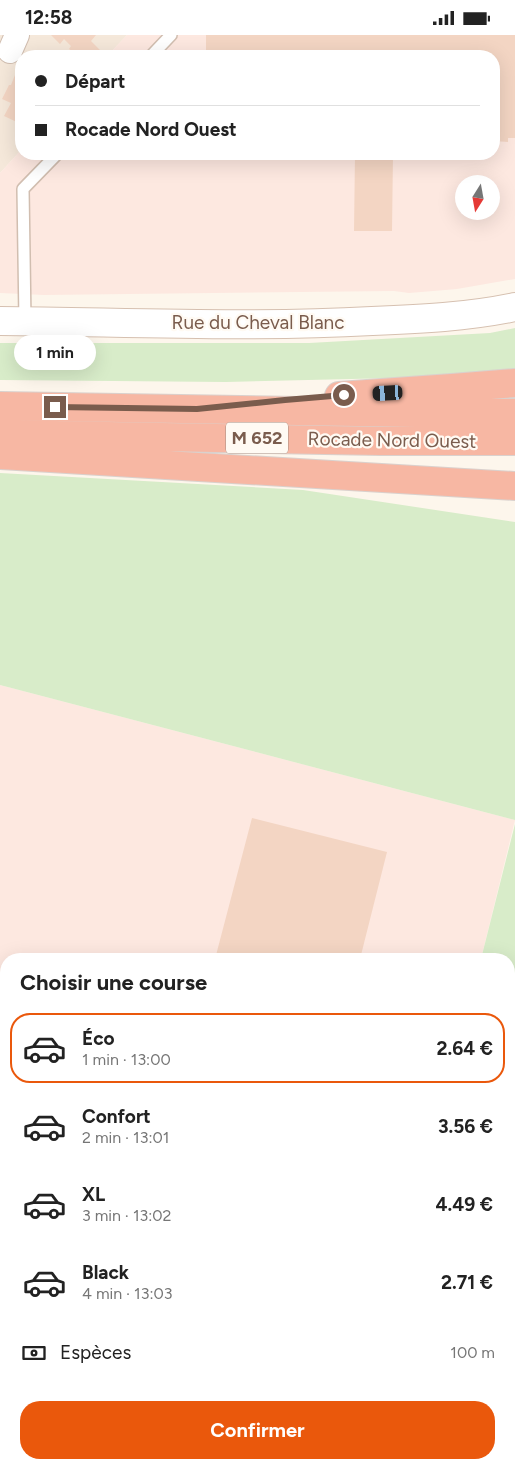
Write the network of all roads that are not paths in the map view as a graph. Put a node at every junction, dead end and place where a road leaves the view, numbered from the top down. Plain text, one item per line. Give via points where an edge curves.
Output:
1 (171, 35) edge
2 (157, 50) edge
3 (51, 160) edge
4 (515, 307) edge
5 (13, 321) edge
6 (515, 383) edge
7 (0, 406) edge
8 (197, 409) junction
9 (515, 413) edge
10 (0, 434) edge
11 (515, 441) edge
12 (0, 455) edge
13 (248, 469) junction
14 (515, 486) edge
15 (515, 497) edge

1 - 2 lane
3 - 5 lane via 23,189
4 - 5 street, Rue du Cheval Blanc via 448,317 321,324
6 - 8 highway via 310,397
7 - 8 highway, Rocade Nord Ouest / M 652
8 - 9 highway, Rocade Nord Ouest / M 652
10 - 11 highway, Rocade Nord Ouest / M 652
12 - 13 highway
13 - 14 highway
13 - 15 highway

